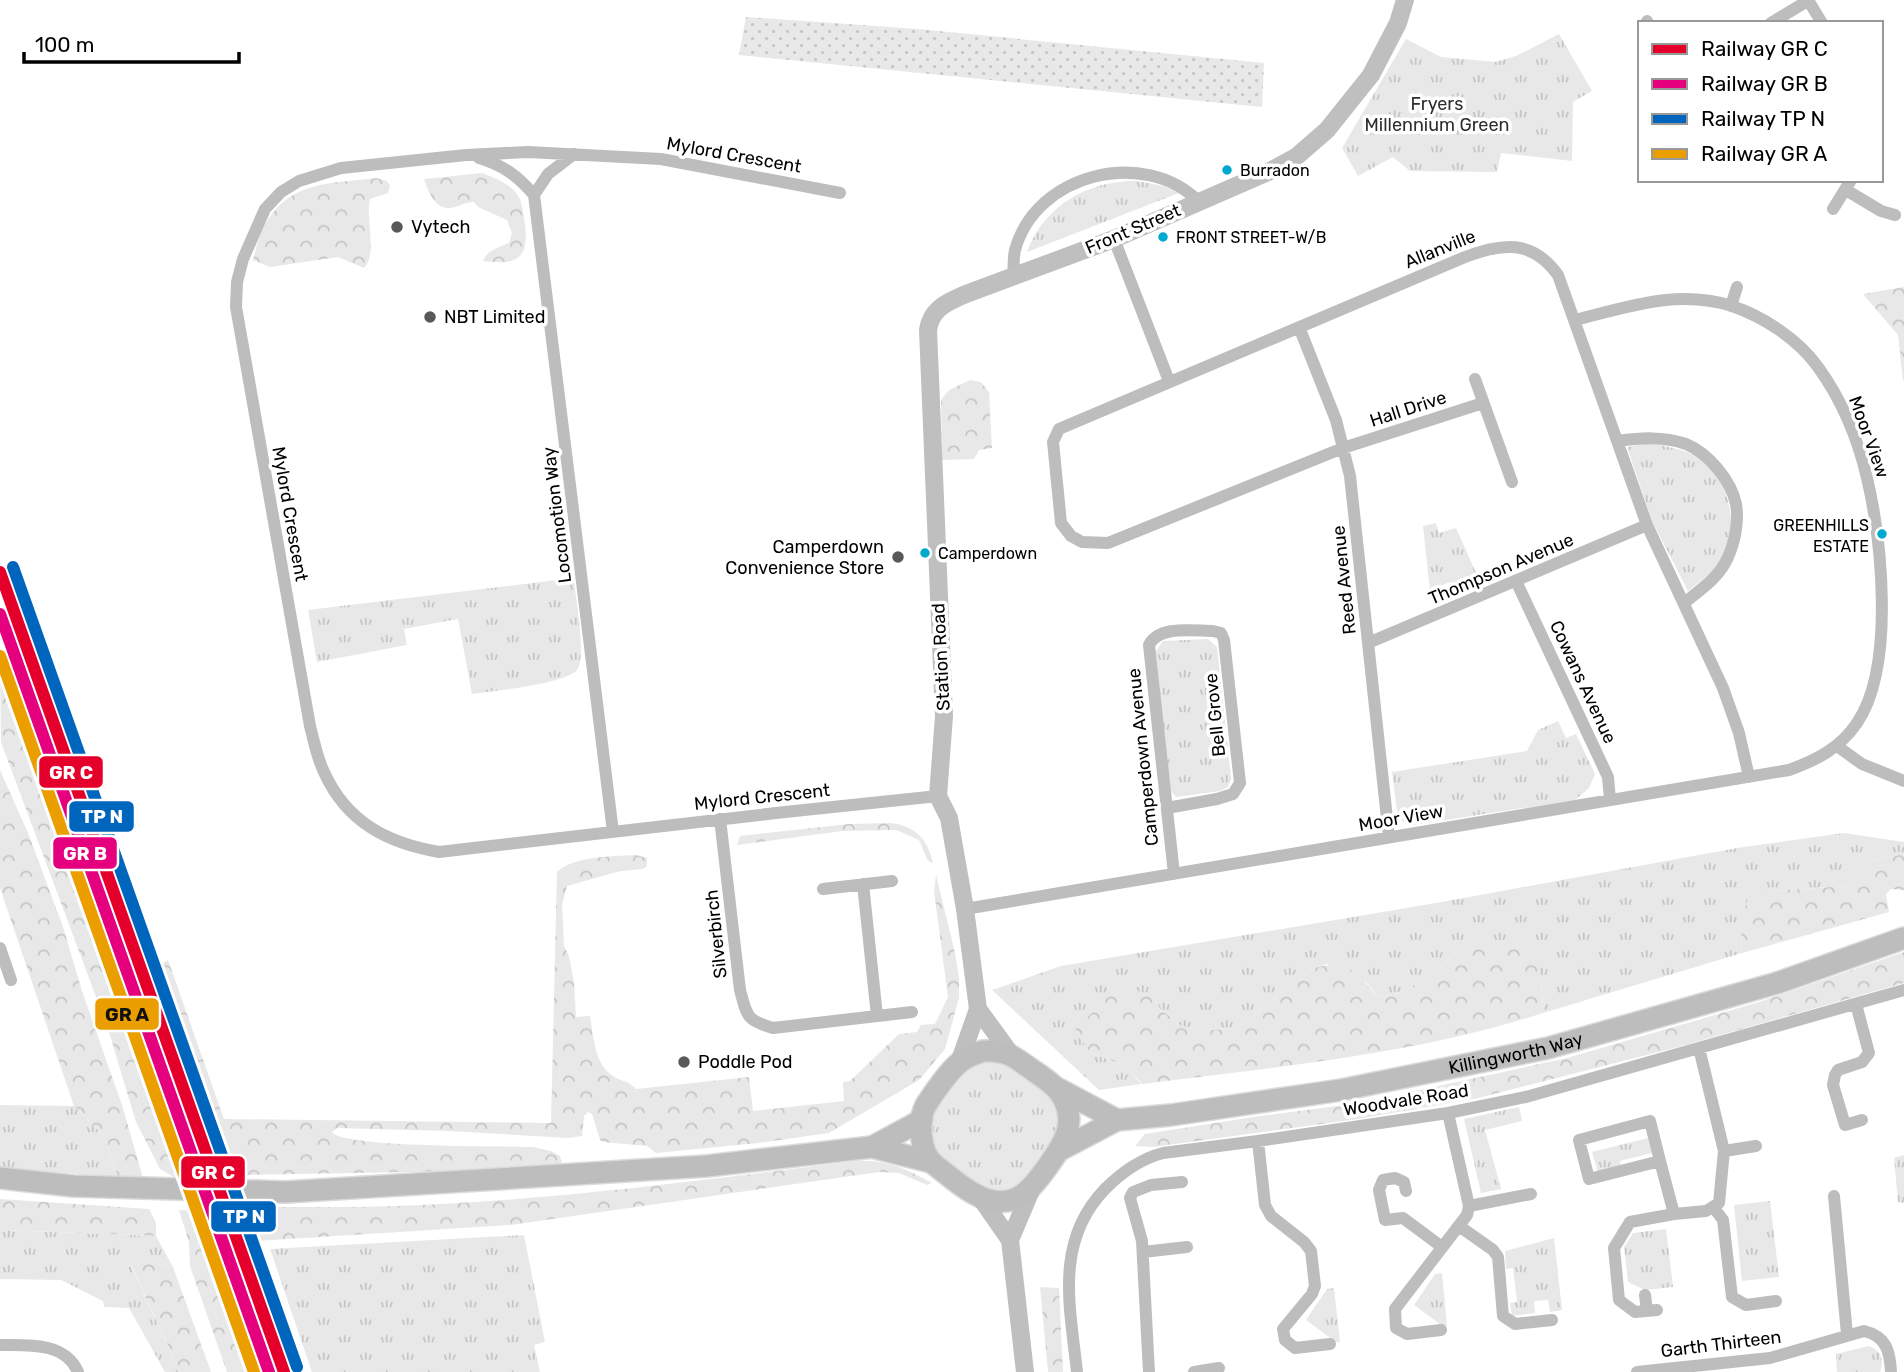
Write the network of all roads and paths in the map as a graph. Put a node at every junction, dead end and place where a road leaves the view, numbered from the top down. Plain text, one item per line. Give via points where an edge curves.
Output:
1 (1405, 0) edge
2 (1808, 0) edge
3 (1774, 21) edge
4 (1821, 21) edge
5 (466, 155) junction
6 (574, 155) junction
7 (1848, 185) edge
8 (840, 193) dead end
9 (534, 194) junction
10 (1199, 202) junction
11 (1833, 209) dead end
12 (1895, 215) dead end
13 (1114, 239) junction
14 (1013, 277) junction
15 (1737, 287) dead end
16 (943, 305) joint
17 (1731, 306) junction
18 (1575, 320) junction
19 (1299, 327) junction
20 (1475, 379) dead end
21 (1170, 381) junction
22 (1483, 403) junction
23 (1617, 441) junction
24 (1343, 448) junction
25 (1512, 482) dead end
26 (1647, 526) junction
27 (1516, 581) junction
28 (1684, 603) junction
29 (1153, 637) joint
30 (1368, 643) junction
31 (1837, 746) junction
32 (1749, 777) junction
33 (1904, 781) edge
34 (938, 796) junction
35 (1610, 800) junction
36 (1167, 808) junction
37 (720, 819) junction
38 (613, 832) junction
39 (1390, 837) junction
40 (1174, 874) junction
41 (892, 881) dead end
42 (863, 884) junction
43 (823, 889) dead end
44 (965, 909) junction
45 (1904, 938) edge
46 (1, 953) edge
47 (11, 980) dead end
48 (1904, 990) edge
49 (1856, 1004) junction
50 (978, 1009) junction
51 (912, 1012) dead end
52 (877, 1016) junction
53 (1699, 1048) junction
54 (1010, 1053) junction
55 (959, 1063) junction
56 (1055, 1087) junction
57 (1448, 1113) junction
58 (922, 1120) junction
59 (1862, 1120) dead end
60 (1117, 1121) junction
61 (1258, 1141) junction
62 (1756, 1146) dead end
63 (872, 1147) junction
64 (1060, 1150) junction
65 (1724, 1151) junction
66 (1660, 1161) junction
67 (931, 1162) junction
68 (0, 1178) edge
69 (1182, 1182) dead end
70 (1032, 1188) junction
71 (1406, 1191) dead end
72 (1531, 1194) dead end
73 (1834, 1196) dead end
74 (979, 1197) junction
75 (1469, 1206) junction
76 (1714, 1208) junction
77 (1674, 1214) junction
78 (1459, 1226) junction
79 (1010, 1240) junction
80 (1187, 1247) dead end
81 (1442, 1247) junction
82 (1143, 1252) junction
83 (1762, 1288) dead end
84 (1645, 1295) dead end
85 (1542, 1307) dead end
86 (1441, 1330) dead end
87 (1847, 1334) junction
88 (1322, 1341) dead end
89 (0, 1345) edge
90 (1208, 1356) dead end
91 (78, 1372) edge
92 (1026, 1372) edge
93 (1077, 1372) edge
94 (1149, 1372) edge
95 (1194, 1372) edge
96 (1637, 1372) edge
97 (1891, 1372) edge

1 - 10 main road, Front Street via 1371,75 1318,140 1268,172
2 - 3 street
2 - 4 street
5 - 6 street, Mylord Crescent
5 - 9 street via 516,175
5 - 38 street, Mylord Crescent via 341,168 299,181 265,209 243,259 236,307 310,726 323,771 344,804 371,829 404,844 439,852
6 - 8 street, Mylord Crescent via 661,159
6 - 9 street via 548,174
7 - 11 street
7 - 12 street via 1881,211
9 - 38 street, Locomotion Way
10 - 13 main road, Front Street
10 - 14 street via 1172,181 1141,173 1110,173 1079,181 1055,195 1027,226 1015,251
13 - 14 main road, Front Street
13 - 21 street
14 - 16 main road, Front Street
15 - 17 street
16 - 34 main road, Station Road via 932,315 928,330 944,716
17 - 18 street, Moor View via 1658,299
17 - 31 street, Moor View via 1769,324 1817,365 1846,415 1867,476 1880,565 1878,668 1866,708
18 - 19 street, Allanville via 1559,275 1549,261 1506,246 1465,257
18 - 23 street, Allanville
19 - 21 street, Allanville
19 - 24 street, Reed Avenue
20 - 22 street
21 - 24 street, Allanville via 1065,425 1055,434 1061,523 1074,538 1108,543
22 - 24 street, Hall Drive
22 - 25 street
23 - 26 street, Allanville
23 - 28 street via 1648,437 1685,444 1707,456 1724,477 1736,504 1728,559 1716,576
24 - 30 street, Reed Avenue
26 - 27 street, Thompson Avenue
26 - 28 street, Allanville
27 - 30 street, Thompson Avenue
27 - 35 street, Cowans Avenue via 1608,777
28 - 32 street, Allanville via 1727,699
29 - 36 street, Camperdown Avenue via 1149,645
29 - 36 street, Bell Grove via 1220,633 1240,783 1233,794
30 - 39 street, Reed Avenue
31 - 32 street, Moor View via 1789,770
31 - 33 street via 1869,768
32 - 35 street, Moor View
34 - 37 street, Mylord Crescent
34 - 44 main road, Station Road via 949,818
35 - 39 street, Moor View
36 - 40 street, Camperdown Avenue
37 - 38 street, Mylord Crescent
37 - 52 street, Silverbirch via 740,990 754,1023 773,1028
39 - 40 street, Moor View
40 - 44 street, Moor View
41 - 42 street
42 - 43 street
42 - 52 street
44 - 50 main road, Station Road
45 - 60 main road, Killingworth Way via 1777,983 1548,1048 1340,1090
46 - 47 street
48 - 49 street, Woodvale Road
49 - 53 street, Woodvale Road
49 - 59 street via 1870,1053 1862,1062 1838,1070 1833,1085 1844,1125
50 - 54 main road, Station Road
50 - 55 main road, Station Road
51 - 52 street
53 - 57 street, Woodvale Road via 1526,1097
53 - 65 street
54 - 55 main road via 983,1051
54 - 56 main road
55 - 58 main road via 925,1107
56 - 60 main road
56 - 64 main road via 1069,1116
57 - 61 street, Woodvale Road
57 - 75 street
58 - 63 main road
58 - 67 main road via 924,1149
60 - 64 main road, Killingworth Way
61 - 88 street via 1265,1205 1271,1216 1311,1251 1315,1286 1283,1329 1285,1340 1295,1348
61 - 93 street, Woodvale Road via 1149,1157 1120,1175 1093,1202 1077,1233 1069,1268
62 - 65 street
63 - 67 main road
63 - 68 main road via 707,1166 286,1192 72,1186
64 - 70 main road
65 - 76 street via 1721,1193
66 - 66 street via 1589,1180 1579,1140 1650,1121
66 - 77 street
67 - 74 main road
69 - 82 street via 1133,1192 1130,1206
70 - 74 main road via 1009,1202
70 - 79 main road
71 - 81 street via 1404,1182 1383,1180 1385,1220 1403,1217
72 - 75 street
73 - 87 street
74 - 79 main road
75 - 78 street
76 - 77 street
76 - 83 street via 1723,1220 1732,1297 1745,1305 1770,1302
77 - 84 street via 1630,1222 1614,1248 1619,1300 1635,1312 1652,1310
78 - 81 street
78 - 85 street via 1499,1257 1503,1316 1515,1324 1548,1321
79 - 92 main road
80 - 82 street
81 - 86 street via 1395,1309 1396,1328 1407,1335 1427,1326
82 - 94 street
87 - 96 street, Garth Thirteen via 1770,1358
87 - 97 street, Garth Thirteen via 1864,1331 1879,1336 1888,1350
89 - 91 street via 61,1352
90 - 95 street via 1215,1369

